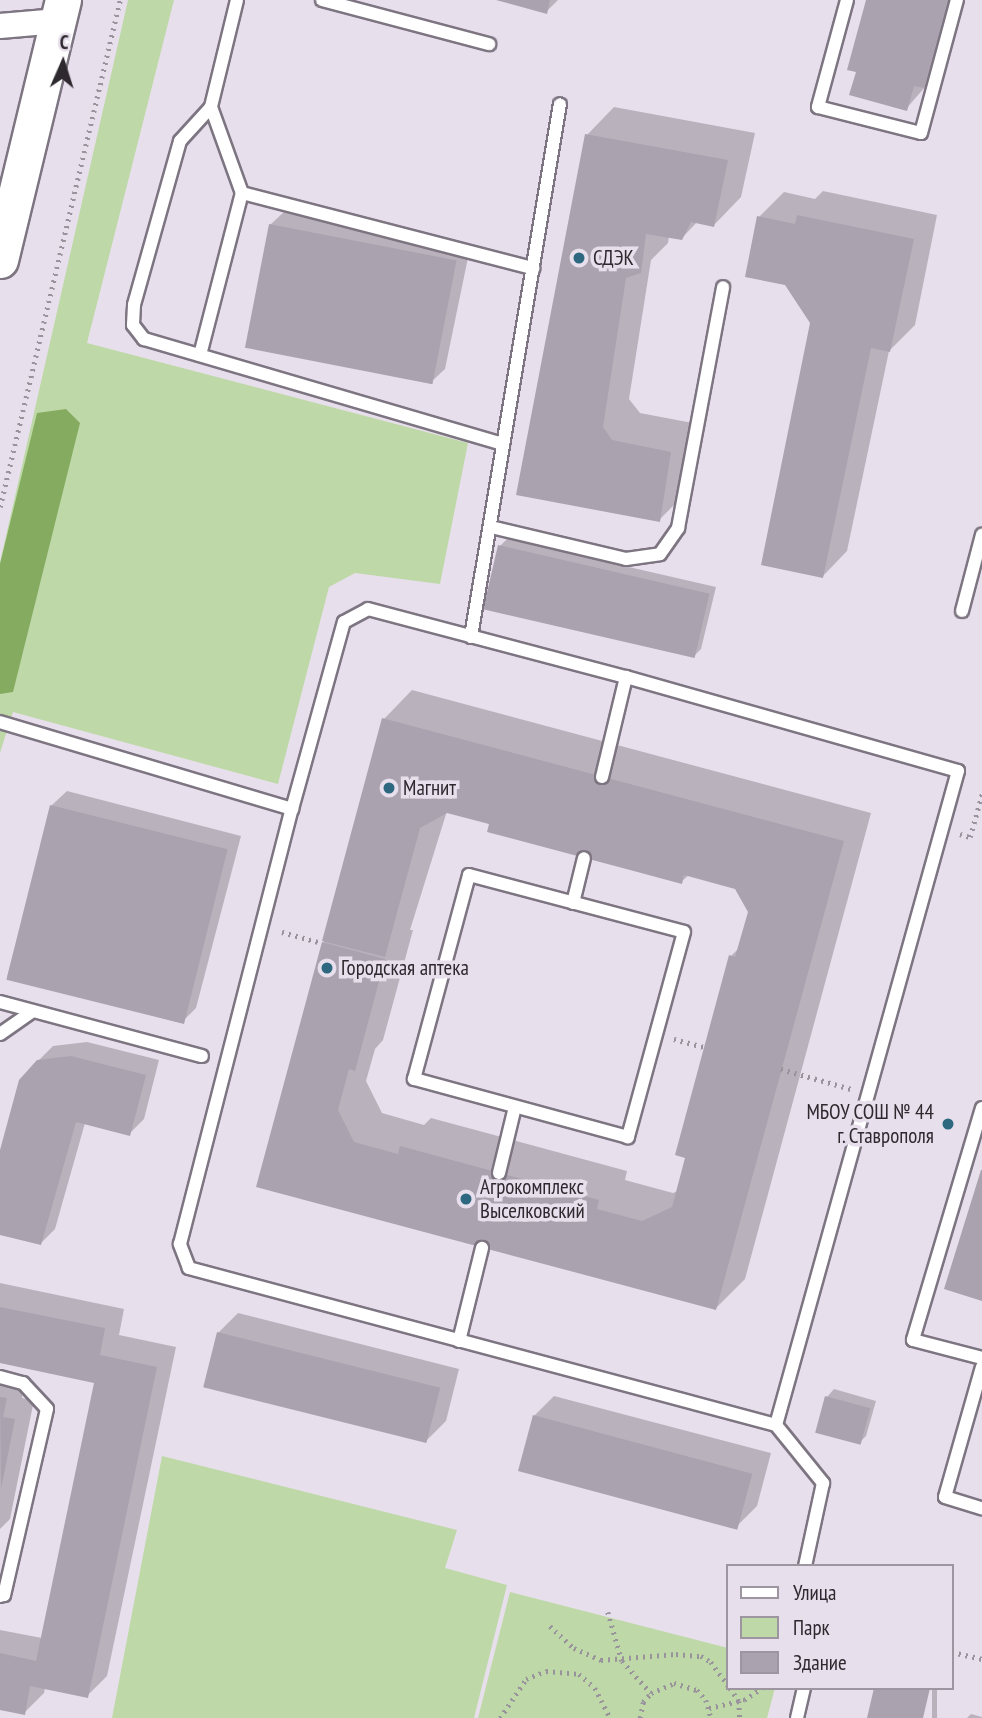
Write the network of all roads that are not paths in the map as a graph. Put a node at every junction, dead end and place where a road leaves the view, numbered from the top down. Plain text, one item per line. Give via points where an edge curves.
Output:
1 (237, 0) edge
2 (323, 0) edge
3 (847, 0) edge
4 (957, 0) edge
5 (368, 6) edge
6 (60, 11) edge
7 (0, 26) edge
8 (489, 44) dead end
9 (560, 104) dead end
10 (211, 107) junction
11 (242, 192) junction
12 (0, 260) edge
13 (533, 268) junction
14 (723, 287) dead end
15 (200, 355) junction
16 (503, 444) junction
17 (491, 527) junction
18 (982, 535) edge
19 (962, 611) dead end
20 (471, 637) junction
21 (626, 677) junction
22 (0, 723) edge
23 (603, 777) dead end
24 (292, 809) junction
25 (583, 858) dead end
26 (573, 903) junction
27 (0, 1002) edge
28 (33, 1011) junction
29 (0, 1034) edge
30 (202, 1056) dead end
31 (515, 1107) junction
32 (982, 1108) edge
33 (499, 1173) dead end
34 (482, 1248) dead end
35 (459, 1341) junction
36 (982, 1358) edge
37 (982, 1367) edge
38 (0, 1377) edge
39 (776, 1425) junction
40 (982, 1508) edge
41 (805, 1564) edge
42 (0, 1596) edge
43 (804, 1690) edge
44 (797, 1718) edge

1 - 10 lane
2 - 5 lane
3 - 4 lane via 818,107 921,132
5 - 8 lane
6 - 7 street
6 - 12 main road
9 - 13 lane
10 - 11 lane
10 - 15 lane via 180,141 134,305 133,325 144,339
11 - 13 lane
11 - 15 lane
13 - 16 lane
14 - 17 lane via 678,528 660,554 626,559
15 - 16 lane
16 - 17 lane
17 - 20 lane
18 - 19 lane
20 - 21 lane
20 - 24 lane via 369,609 344,622
21 - 23 lane
21 - 39 lane via 958,771
22 - 24 lane
24 - 35 lane via 180,1244 190,1268
25 - 26 lane
26 - 31 lane via 469,875 414,1079
26 - 31 lane via 684,932 628,1137
27 - 28 lane
28 - 29 lane
28 - 30 lane
31 - 33 lane
32 - 36 lane via 913,1340
34 - 35 lane
35 - 39 lane
37 - 40 lane via 945,1497
38 - 42 lane via 23,1383 47,1409 4,1595
39 - 41 lane via 823,1483
43 - 44 lane

